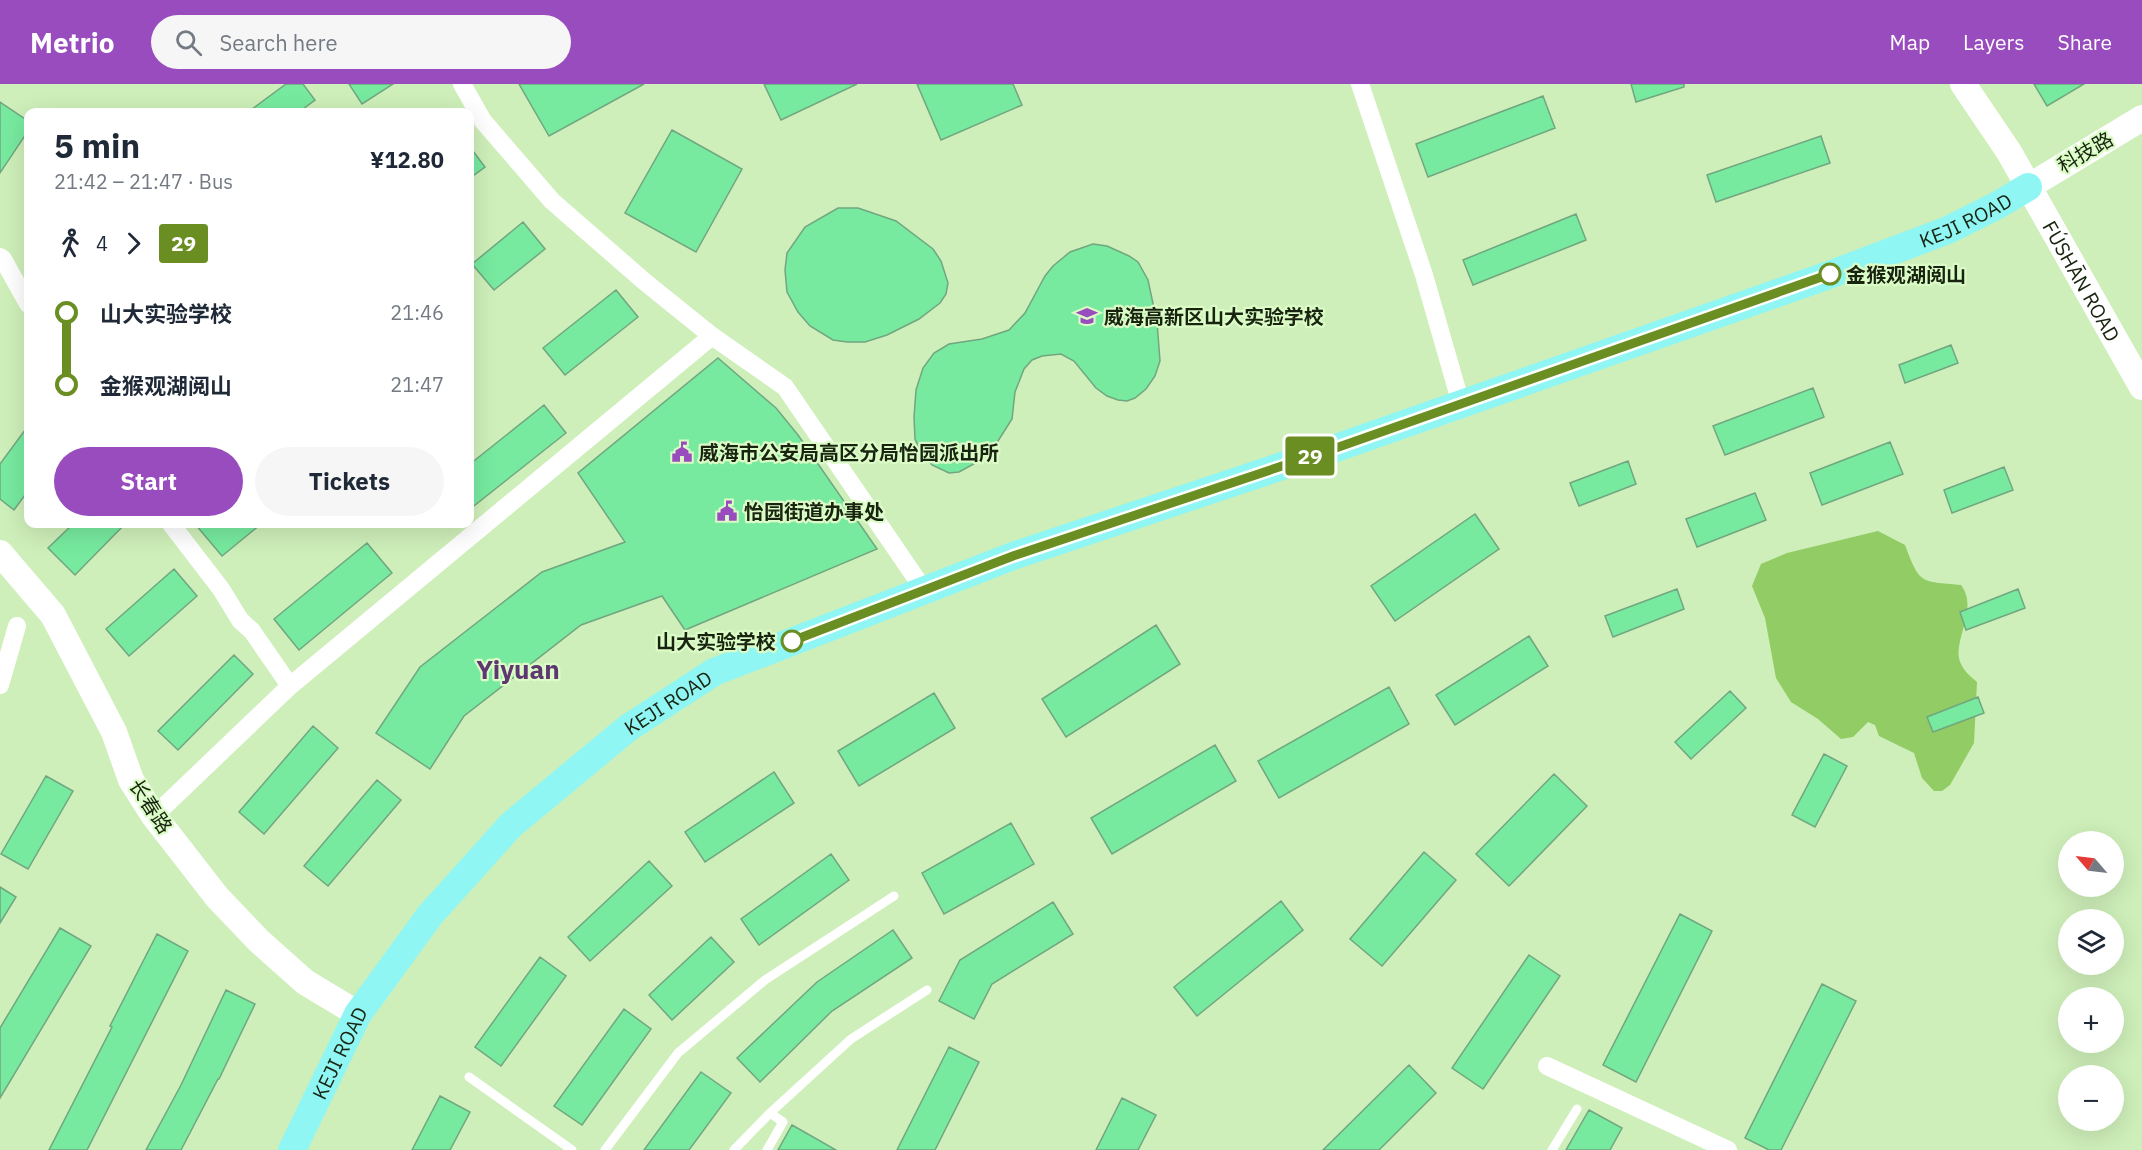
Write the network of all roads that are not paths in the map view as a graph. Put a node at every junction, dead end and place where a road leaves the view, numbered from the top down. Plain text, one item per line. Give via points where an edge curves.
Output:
1 (462, 84) edge
2 (1360, 84) edge
3 (1963, 84) edge
4 (2142, 118) edge
5 (2028, 187) junction
6 (0, 257) edge
7 (24, 297) edge
8 (712, 336) junction
9 (2142, 387) edge
10 (1461, 404) junction
11 (174, 528) edge
12 (0, 553) edge
13 (924, 590) junction
14 (17, 626) dead end
15 (0, 685) edge
16 (290, 686) junction
17 (154, 816) junction
18 (894, 896) dead end
19 (927, 990) dead end
20 (358, 1014) junction
21 (1547, 1066) dead end
22 (469, 1077) dead end
23 (1577, 1109) dead end
24 (770, 1113) junction
25 (292, 1150) edge
26 (572, 1150) edge
27 (605, 1150) edge
28 (734, 1150) edge
29 (767, 1150) edge
30 (1552, 1150) edge
31 (1728, 1150) edge

1 - 8 street via 483,122 552,201
2 - 10 street via 1424,275
3 - 5 street, FÚSHĀN ROAD
4 - 5 street, 科技路
5 - 9 street, FÚSHĀN ROAD
5 - 10 main road, KEJI ROAD via 1948,230
6 - 7 street
8 - 13 street via 785,387
8 - 16 street
10 - 13 main road, KEJI ROAD
11 - 16 street
12 - 17 street, 长春路 via 54,615 114,732 131,780
13 - 20 main road, KEJI ROAD via 714,672 628,728 511,825 430,915
14 - 15 street
16 - 17 street
17 - 20 street, 长春路 via 217,897 259,941 305,982
18 - 27 lane via 765,980 678,1053
19 - 24 lane via 851,1039
20 - 25 main road, KEJI ROAD
21 - 31 street
22 - 26 lane
23 - 30 lane
24 - 28 lane
24 - 29 lane via 783,1122

